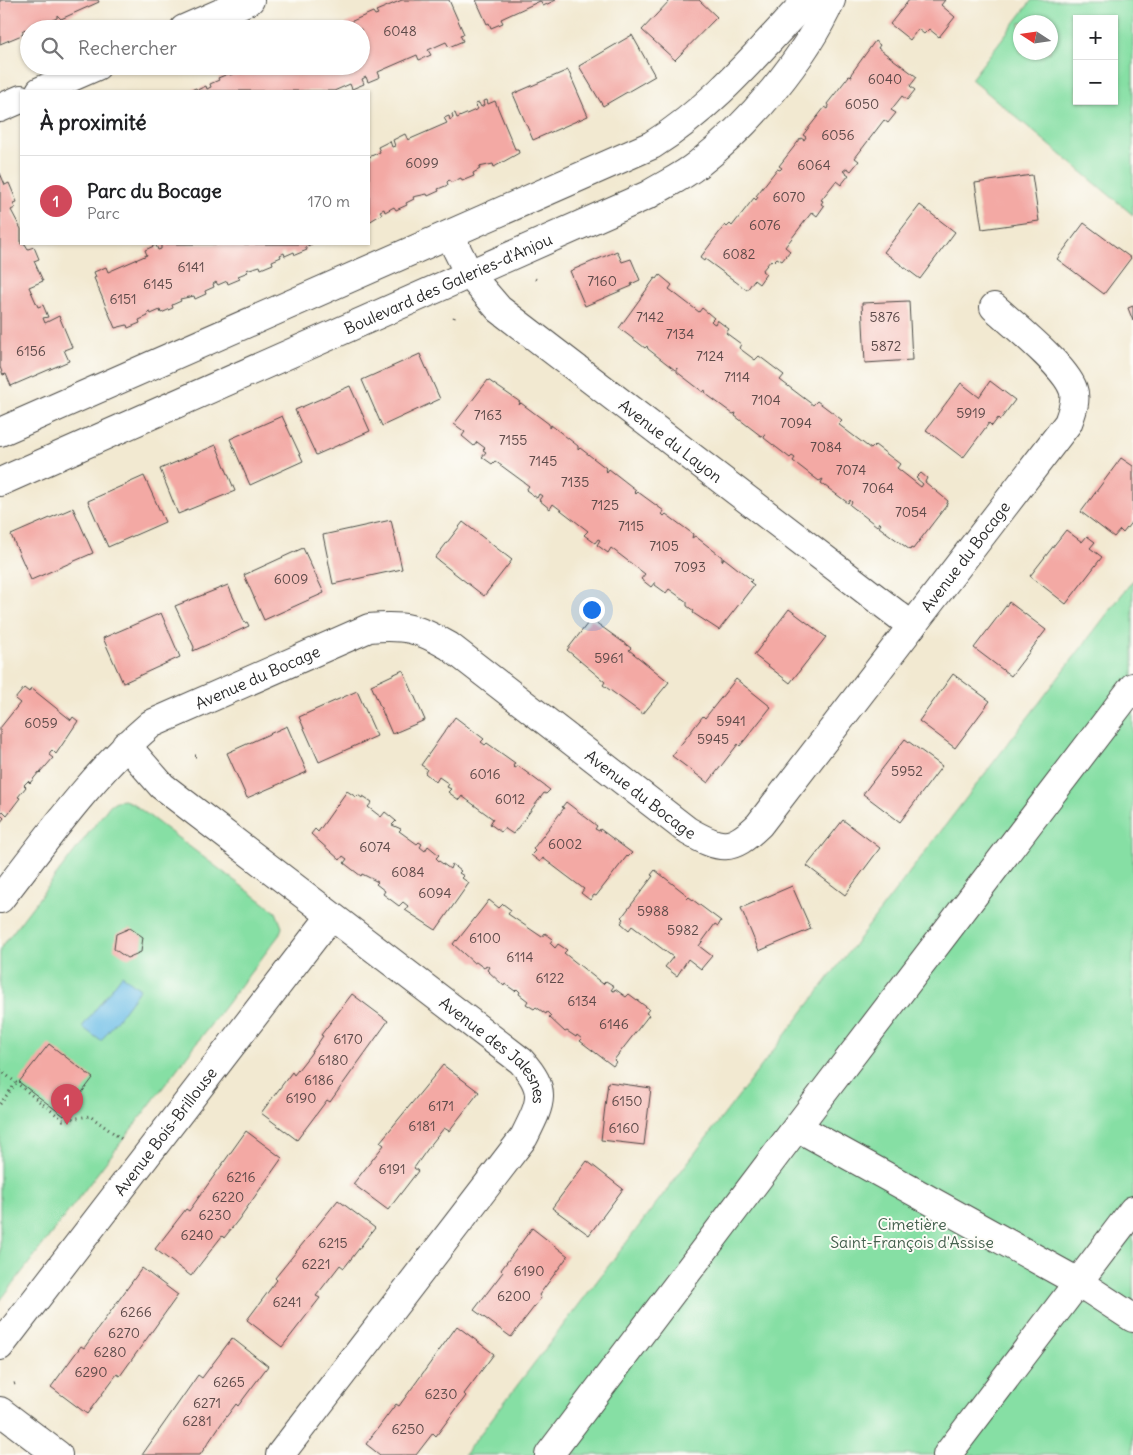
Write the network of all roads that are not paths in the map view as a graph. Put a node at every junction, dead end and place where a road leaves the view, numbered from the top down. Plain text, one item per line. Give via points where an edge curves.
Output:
1 (250, 0) edge
2 (807, 0) edge
3 (831, 0) edge
4 (204, 20) edge
5 (76, 75) edge
6 (42, 90) edge
7 (20, 99) edge
8 (0, 108) edge
9 (450, 236) junction
10 (469, 274) junction
11 (994, 307) dead end
12 (0, 432) edge
13 (0, 482) edge
14 (912, 626) junction
15 (1133, 687) edge
16 (126, 744) junction
17 (0, 899) edge
18 (330, 916) junction
19 (797, 1127) junction
20 (1133, 1210) edge
21 (1078, 1282) junction
22 (1133, 1318) edge
23 (0, 1346) edge
24 (0, 1411) edge
25 (58, 1455) edge
26 (280, 1455) edge
27 (548, 1455) edge
28 (947, 1455) edge

1 - 4 street
2 - 9 street via 724,90 681,127 621,161
3 - 10 street, Boulevard des Galeries-d'Anjou via 789,71 738,130 696,166 648,195
5 - 6 street
7 - 8 street
9 - 10 street, Avenue du Layon
9 - 12 street
10 - 13 street, Boulevard des Galeries-d'Anjou
10 - 14 street, Avenue du Layon via 499,309
11 - 14 street, Avenue du Bocage via 1066,374 1073,390 1074,405 1068,423
14 - 16 street, Avenue du Bocage via 759,825 743,841 726,847 710,843 688,831 449,646 425,632 396,626 369,628 346,637 151,724
15 - 19 street
16 - 17 street, Avenue du Bocage via 91,783
16 - 18 street, Avenue des Jalesnes via 162,786
18 - 23 street, Avenue Bois-Brillouse
18 - 26 street, Avenue des Jalesnes via 521,1061 534,1075 541,1092 535,1116 524,1137
19 - 21 street
19 - 27 street
20 - 21 street
21 - 22 street
21 - 28 street
24 - 25 street

